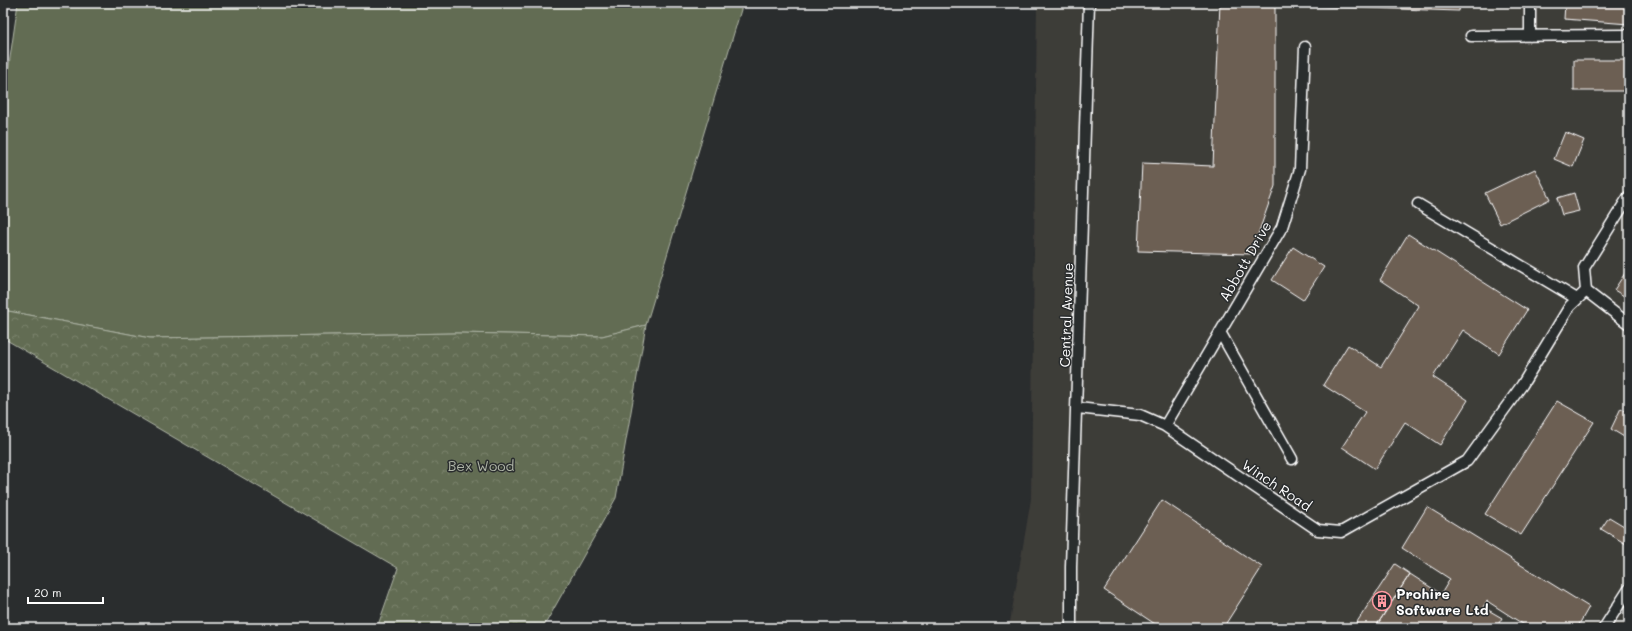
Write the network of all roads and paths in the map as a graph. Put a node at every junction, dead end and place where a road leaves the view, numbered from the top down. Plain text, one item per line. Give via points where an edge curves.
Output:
1 (1089, 3) edge
2 (1530, 3) edge
3 (1629, 35) edge
4 (1471, 36) dead end
5 (1530, 36) junction
6 (1305, 47) dead end
7 (1629, 196) edge
8 (1418, 204) dead end
9 (1586, 291) junction
10 (1577, 300) junction
11 (1629, 324) edge
12 (1220, 332) junction
13 (1078, 408) junction
14 (1165, 426) junction
15 (1292, 459) dead end
16 (1629, 589) edge
17 (1071, 628) edge
18 (1604, 628) edge

1 - 13 lane, Central Avenue
2 - 5 lane
3 - 5 lane
4 - 5 lane
6 - 12 lane, Abbott Drive via 1300,169 1282,227
7 - 9 lane via 1584,268
8 - 10 lane
9 - 10 lane, Winch Road
9 - 11 lane
10 - 14 lane, Winch Road via 1570,306 1522,385 1467,461 1341,532 1318,530
12 - 14 lane, Abbott Drive
12 - 15 lane
13 - 14 lane, Winch Road via 1140,415
13 - 17 lane, Central Avenue
16 - 18 lane

